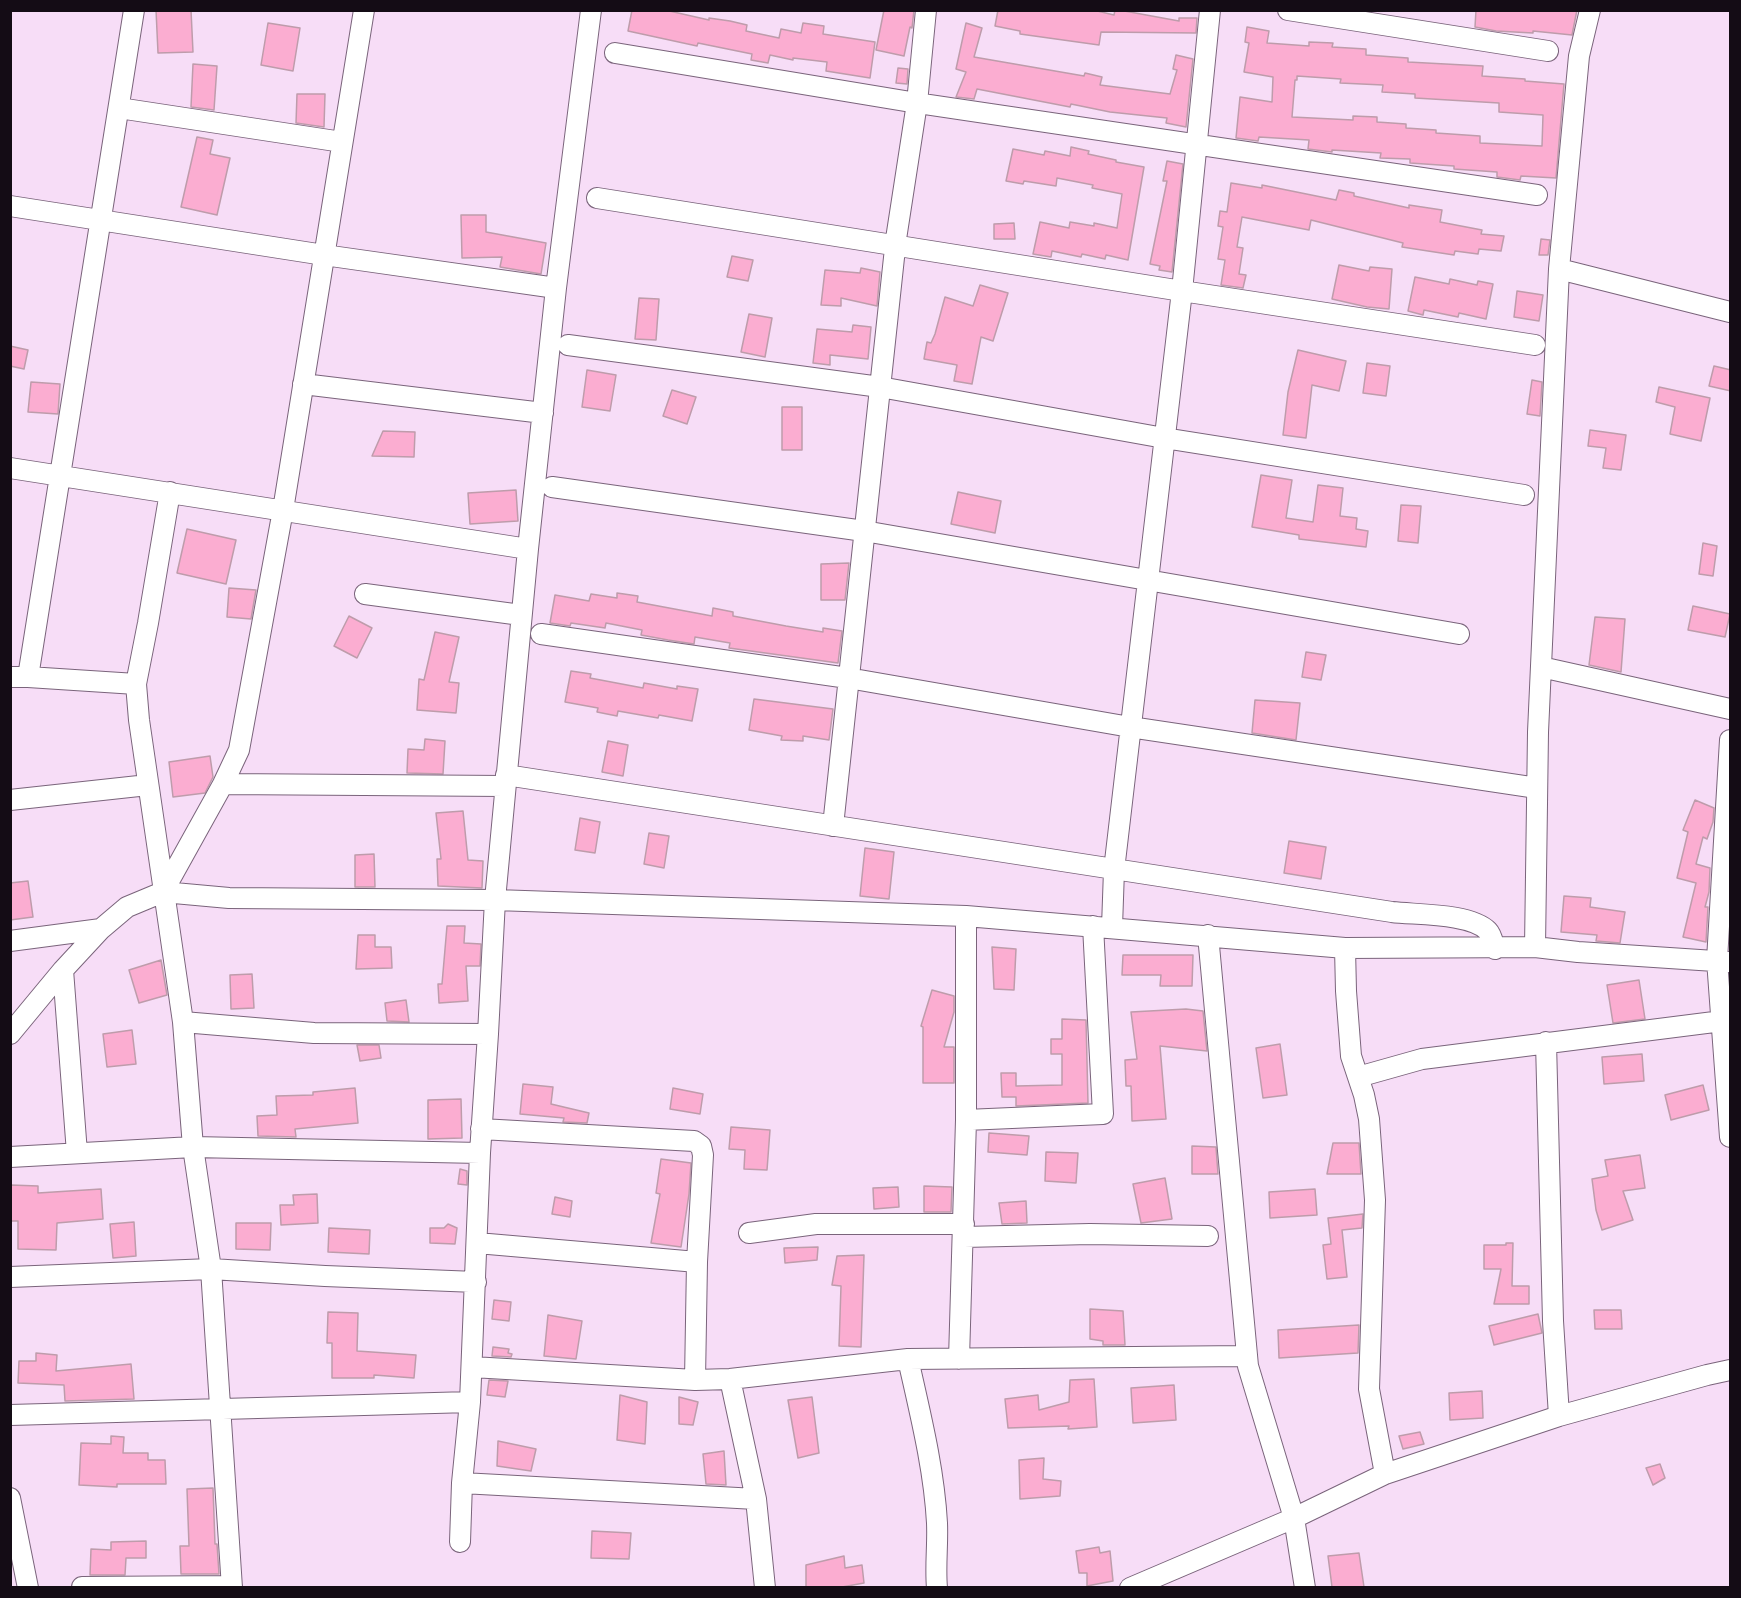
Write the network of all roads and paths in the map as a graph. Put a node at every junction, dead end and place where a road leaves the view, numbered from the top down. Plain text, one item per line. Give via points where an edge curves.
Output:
1 (134, 10) edge
2 (364, 10) edge
3 (591, 10) edge
4 (926, 10) edge
5 (1210, 10) edge
6 (1288, 10) edge
7 (1590, 10) edge
8 (1548, 51) dead end
9 (615, 53) dead end
10 (917, 103) junction
11 (119, 108) junction
12 (342, 142) junction
13 (1197, 145) junction
14 (1537, 195) dead end
15 (597, 198) dead end
16 (10, 206) edge
17 (100, 220) junction
18 (895, 245) junction
19 (324, 255) junction
20 (1559, 269) junction
21 (556, 288) junction
22 (1182, 291) junction
23 (1731, 312) edge
24 (568, 345) dead end
25 (1535, 345) dead end
26 (303, 384) junction
27 (880, 387) junction
28 (543, 413) junction
29 (1164, 438) junction
30 (10, 468) edge
31 (60, 474) junction
32 (552, 487) dead end
33 (170, 492) junction
34 (1524, 495) dead end
35 (283, 510) junction
36 (864, 531) junction
37 (528, 549) junction
38 (1147, 580) junction
39 (365, 594) dead end
40 (521, 615) junction
41 (541, 634) dead end
42 (1459, 634) dead end
43 (1541, 667) junction
44 (19, 677) edge
45 (848, 678) junction
46 (136, 684) junction
47 (1731, 709) edge
48 (1130, 727) junction
49 (1731, 740) edge
50 (506, 781) junction
51 (223, 784) junction
52 (148, 785) junction
53 (1537, 788) junction
54 (10, 800) edge
55 (833, 826) junction
56 (1114, 870) junction
57 (163, 892) junction
58 (495, 900) junction
59 (966, 916) junction
60 (1102, 926) junction
61 (101, 929) junction
62 (1208, 935) junction
63 (10, 941) edge
64 (1535, 947) junction
65 (1345, 948) junction
66 (1495, 948) junction
67 (1724, 961) edge
68 (63, 970) junction
69 (1722, 1021) junction
70 (183, 1022) junction
71 (10, 1034) edge
72 (488, 1034) junction
73 (1546, 1042) junction
74 (1358, 1077) junction
75 (966, 1120) junction
76 (481, 1129) junction
77 (1731, 1137) edge
78 (193, 1147) junction
79 (77, 1153) junction
80 (480, 1153) junction
81 (10, 1157) edge
82 (964, 1231) junction
83 (750, 1233) dead end
84 (1208, 1236) dead end
85 (477, 1243) junction
86 (697, 1262) junction
87 (211, 1269) junction
88 (10, 1277) edge
89 (476, 1282) junction
90 (1247, 1356) junction
91 (908, 1359) junction
92 (959, 1359) junction
93 (472, 1367) junction
94 (1731, 1370) edge
95 (730, 1379) junction
96 (695, 1380) junction
97 (470, 1402) junction
98 (219, 1409) junction
99 (10, 1415) edge
100 (1559, 1416) junction
101 (1385, 1474) junction
102 (462, 1483) junction
103 (10, 1498) edge
104 (756, 1499) junction
105 (1294, 1518) junction
106 (460, 1542) dead end
107 (28, 1587) edge
108 (82, 1587) edge
109 (232, 1587) edge
110 (765, 1587) edge
111 (937, 1587) edge
112 (1130, 1587) edge
113 (1305, 1587) edge

1 - 11 street
2 - 12 street
3 - 21 street
4 - 10 street
5 - 13 street
6 - 8 street
7 - 20 street via 1579,56
9 - 10 street
10 - 13 street
10 - 18 street
11 - 12 street
11 - 17 street
12 - 19 street
13 - 14 street
13 - 22 street
15 - 18 street
16 - 17 street
17 - 19 street
17 - 31 street
18 - 22 street
18 - 27 street
19 - 21 street
19 - 26 street
20 - 23 street
20 - 43 street
21 - 28 street
22 - 25 street
22 - 29 street
24 - 27 street
26 - 28 street
26 - 35 street
27 - 29 street
27 - 36 street
28 - 37 street
29 - 34 street
29 - 38 street
30 - 31 street
31 - 33 street
31 - 44 street
32 - 36 street
33 - 35 street
33 - 46 street
35 - 37 street
35 - 51 street via 239,750
36 - 38 street
36 - 45 street
37 - 40 street
38 - 42 street
38 - 48 street
39 - 40 street
40 - 50 street
41 - 45 street
43 - 47 street
43 - 53 street
44 - 46 street
45 - 48 street
45 - 55 street
46 - 52 street
48 - 53 street
48 - 56 street
49 - 67 street
50 - 51 street
50 - 55 street
50 - 58 street
51 - 57 street
52 - 54 street
52 - 57 street
53 - 64 street
55 - 56 street
56 - 60 street
56 - 66 street via 1466,920 1490,933
57 - 58 street via 229,898
57 - 61 street via 127,907
57 - 70 street
58 - 59 street
58 - 72 street
59 - 60 street
59 - 75 street
60 - 62 street
60 - 75 street via 1103,1114
61 - 63 street
61 - 68 street
62 - 65 street
62 - 90 street
64 - 66 street
64 - 67 street
65 - 66 street
65 - 74 street via 1351,1056
67 - 69 street
68 - 71 street
68 - 79 street
69 - 73 street
69 - 77 street
70 - 72 street via 314,1034
70 - 78 street
72 - 76 street
73 - 74 street via 1422,1059
73 - 100 street
74 - 101 street via 1369,1119 1375,1200 1369,1389
75 - 82 street
76 - 80 street
76 - 86 street via 694,1141 701,1146 703,1155
78 - 79 street
78 - 80 street
78 - 87 street
79 - 81 street
80 - 85 street
82 - 83 street via 816,1224
82 - 84 street
82 - 92 street
85 - 86 street
85 - 89 street
86 - 96 street
87 - 88 street
87 - 89 street
87 - 98 street
89 - 93 street
90 - 92 street
90 - 105 street
91 - 92 street
91 - 95 street
91 - 111 street via 937,1523
93 - 96 street
93 - 97 street
94 - 100 street
95 - 96 street
95 - 104 street
97 - 98 street
97 - 102 street
98 - 99 street
98 - 109 street
100 - 101 street
101 - 105 street
102 - 104 street
102 - 106 street
103 - 107 street
104 - 110 street
105 - 112 street
105 - 113 street
108 - 109 street

